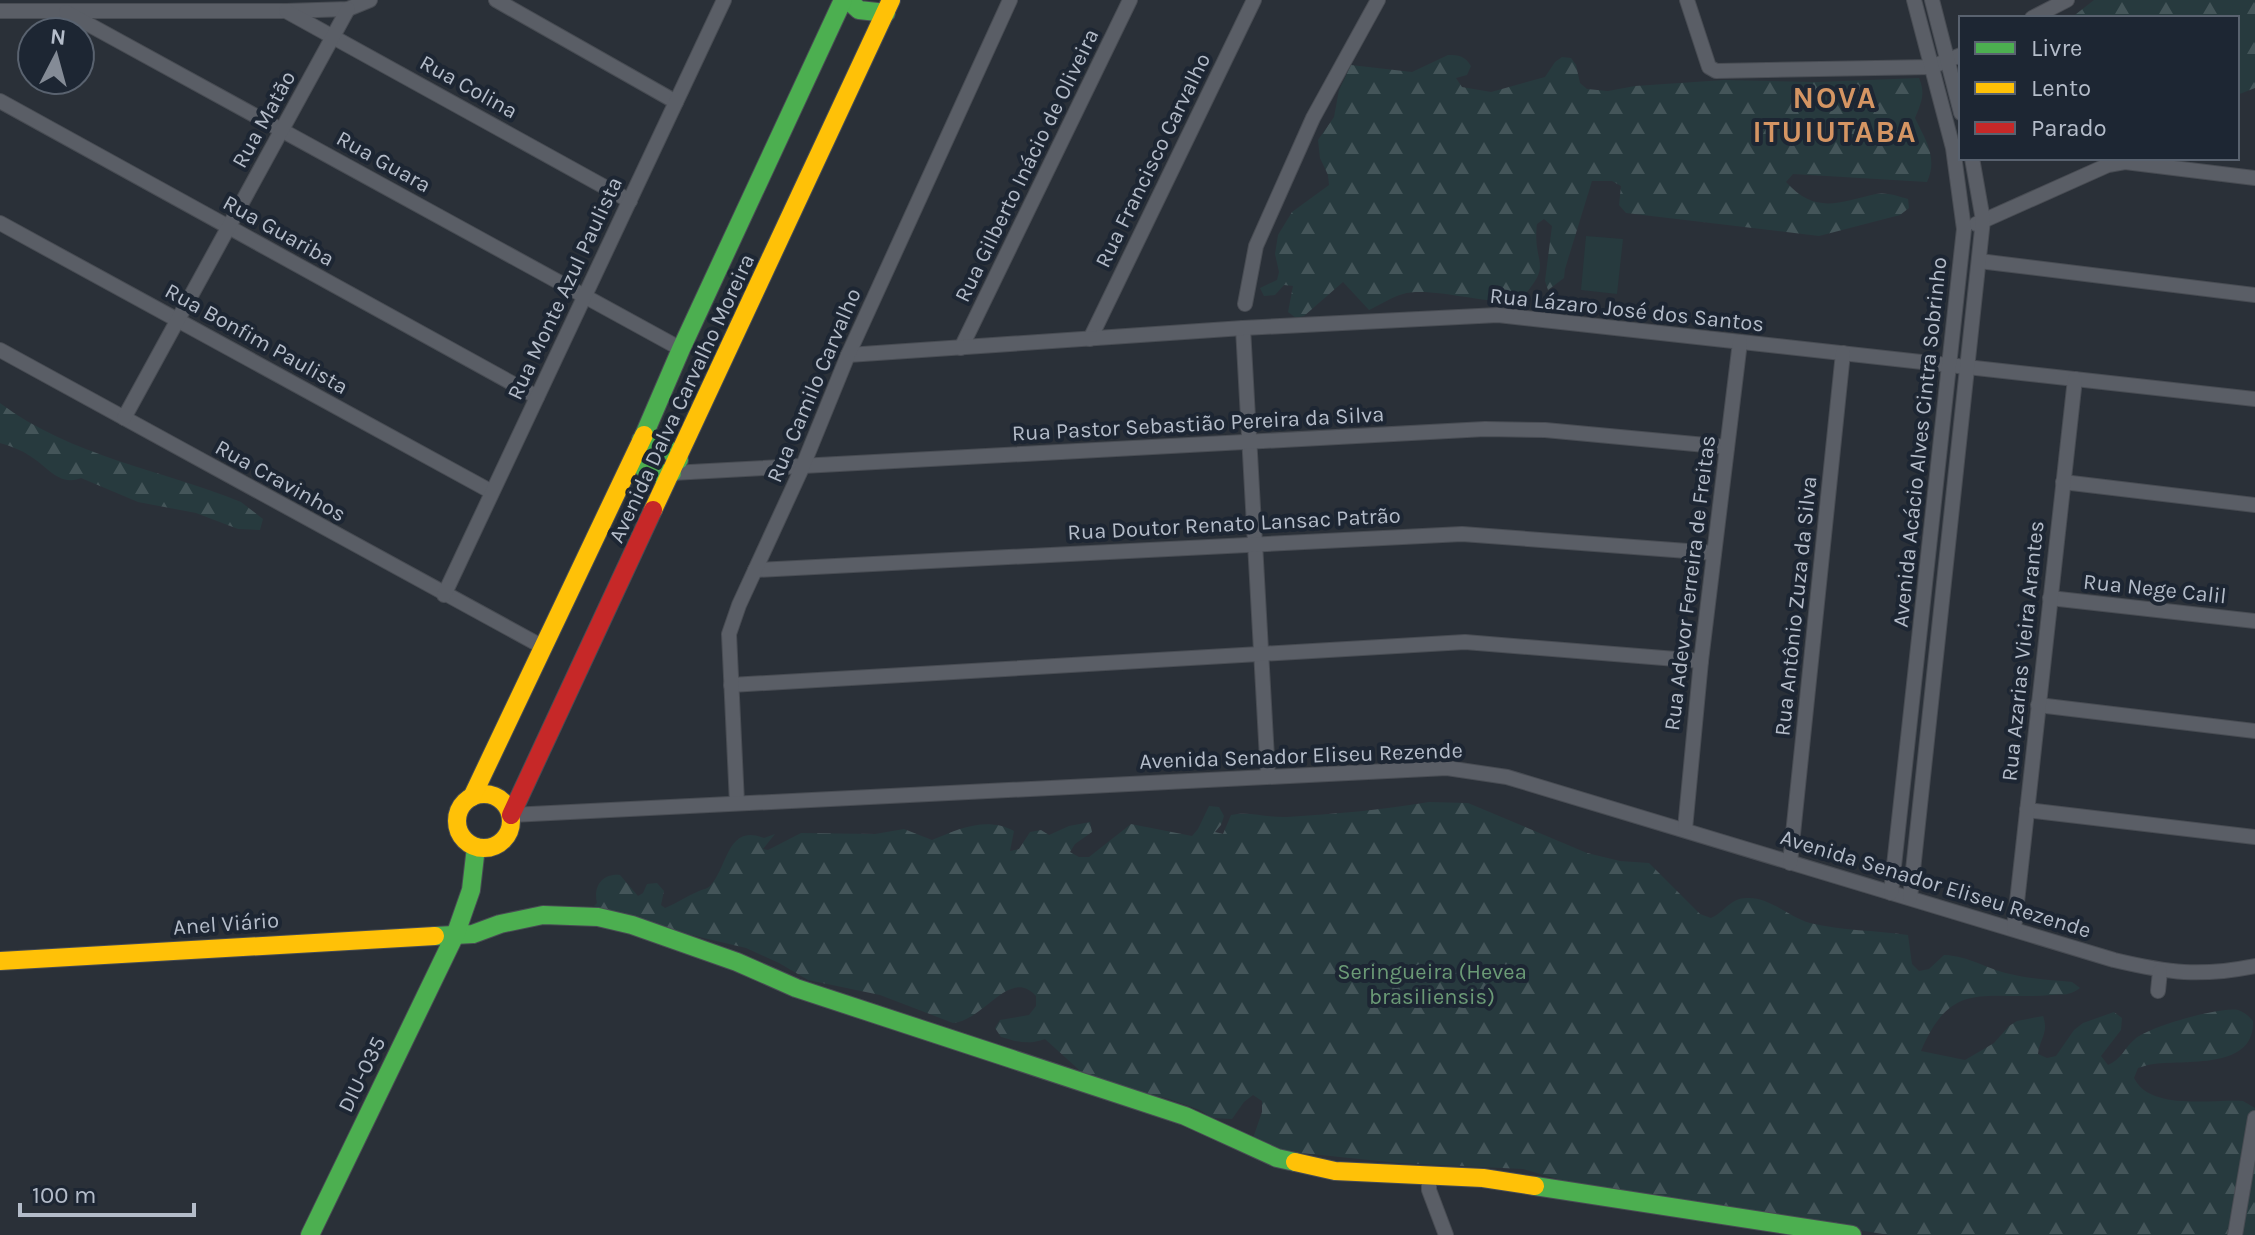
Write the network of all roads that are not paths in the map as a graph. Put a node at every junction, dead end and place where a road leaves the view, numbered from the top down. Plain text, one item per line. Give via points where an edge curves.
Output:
1 (370, 0) edge
2 (496, 0) edge
3 (724, 0) edge
4 (846, 0) edge
5 (1010, 0) edge
6 (1130, 0) edge
7 (1254, 0) edge
8 (1378, 0) edge
9 (1687, 0) edge
10 (1914, 0) edge
11 (1932, 0) edge
12 (2067, 0) edge
13 (888, 6) edge
14 (348, 9) junction
15 (0, 11) edge
16 (286, 11) junction
17 (66, 12) junction
18 (2036, 16) edge
19 (333, 37) junction
20 (1959, 56) edge
21 (1947, 62) junction
22 (1931, 67) junction
23 (0, 101) edge
24 (676, 102) junction
25 (1959, 106) edge
26 (282, 130) junction
27 (1972, 160) edge
28 (2255, 178) edge
29 (630, 201) junction
30 (1983, 220) junction
31 (0, 223) edge
32 (228, 227) junction
33 (1964, 229) junction
34 (1979, 261) junction
35 (2255, 295) edge
36 (585, 296) junction
37 (1245, 304) dead end
38 (177, 320) junction
39 (1243, 328) junction
40 (1090, 339) junction
41 (1740, 342) junction
42 (961, 348) junction
43 (681, 349) junction
44 (0, 350) edge
45 (1843, 353) junction
46 (848, 355) junction
47 (1950, 365) junction
48 (1968, 367) junction
49 (2075, 379) junction
50 (537, 397) junction
51 (2255, 399) edge
52 (124, 418) junction
53 (1250, 443) junction
54 (1727, 447) junction
55 (638, 448) junction
56 (675, 466) junction
57 (802, 468) junction
58 (2063, 482) junction
59 (492, 492) junction
60 (2255, 505) edge
61 (1256, 544) junction
62 (1714, 553) junction
63 (755, 570) junction
64 (444, 595) junction
65 (2050, 598) junction
66 (2255, 621) edge
67 (543, 647) junction
68 (1260, 655) junction
69 (1701, 661) junction
70 (731, 685) junction
71 (2038, 705) junction
72 (2255, 731) edge
73 (1268, 776) junction
74 (472, 797) junction
75 (737, 803) junction
76 (2027, 810) junction
77 (511, 815) junction
78 (1685, 829) junction
79 (2255, 837) edge
80 (476, 847) junction
81 (1790, 863) junction
82 (1891, 893) junction
83 (1910, 898) junction
84 (2014, 929) junction
85 (456, 933) junction
86 (0, 961) edge
87 (2255, 966) edge
88 (2160, 971) junction
89 (2158, 991) dead end
90 (2255, 1118) edge
91 (1429, 1177) junction
92 (310, 1235) edge
93 (1446, 1235) edge
94 (1852, 1235) edge
95 (2235, 1235) edge

1 - 14 street
2 - 24 street
3 - 24 street, Rua Monte Azul Paulista
4 - 13 street via 868,13
4 - 43 street, Avenida Dalva Carvalho Moreira
5 - 46 street, Rua Camilo Carvalho
6 - 42 street, Rua Gilberto Inácio de Oliveira
7 - 40 street, Rua Francisco Carvalho
8 - 37 street via 1313,118 1262,232
9 - 22 street via 1709,67 1716,71
10 - 22 street, Avenida Acácio Alves Cintra Sobrinho
11 - 21 street
12 - 18 street
13 - 56 street, Avenida Dalva Carvalho Moreira
14 - 16 street
14 - 19 street, Rua Matão
15 - 17 street
16 - 17 street
16 - 19 street, Rua Colina
17 - 26 street, Rua Guara
19 - 26 street, Rua Matão
19 - 29 street, Rua Colina
20 - 21 street
21 - 22 street
21 - 25 street
22 - 33 street, Avenida Acácio Alves Cintra Sobrinho via 1953,148
23 - 32 street, Rua Guariba
24 - 29 street, Rua Monte Azul Paulista
26 - 32 street, Rua Matão
26 - 36 street, Rua Guara
27 - 30 street, Avenida Acácio Alves Cintra Sobrinho
28 - 30 street via 2125,162
29 - 36 street, Rua Monte Azul Paulista
30 - 33 street
30 - 34 street, Avenida Acácio Alves Cintra Sobrinho
31 - 38 street, Rua Bonfim Paulista
32 - 38 street, Rua Matão
32 - 50 street, Rua Guariba
33 - 47 street, Avenida Acácio Alves Cintra Sobrinho
34 - 35 street
34 - 48 street, Avenida Acácio Alves Cintra Sobrinho
36 - 43 street, Rua Guara
36 - 50 street, Rua Monte Azul Paulista
38 - 52 street, Rua Matão
38 - 59 street, Rua Bonfim Paulista
39 - 40 street, Rua Lázaro José dos Santos
39 - 41 street, Rua Lázaro José dos Santos via 1498,315
39 - 53 street
40 - 42 street, Rua Lázaro José dos Santos
41 - 45 street, Rua Lázaro José dos Santos
41 - 54 street, Rua Adevor Ferreira de Freitas
42 - 46 street, Rua Lázaro José dos Santos
43 - 55 street, Avenida Dalva Carvalho Moreira
44 - 52 street, Rua Cravinhos
45 - 47 street, Rua Lázaro José dos Santos
45 - 81 street, Rua Antônio Zuza da Silva
46 - 57 street, Rua Camilo Carvalho
47 - 48 street, Rua Lázaro José dos Santos
47 - 82 street, Avenida Acácio Alves Cintra Sobrinho
48 - 49 street, Rua Lázaro José dos Santos
48 - 83 street, Avenida Acácio Alves Cintra Sobrinho
49 - 51 street, Rua Lázaro José dos Santos
49 - 58 street, Rua Azarias Vieira Arantes
50 - 59 street, Rua Monte Azul Paulista
52 - 64 street, Rua Cravinhos
53 - 54 street, Rua Pastor Sebastião Pereira da Silva via 1485,429
53 - 57 street, Rua Pastor Sebastião Pereira da Silva
53 - 61 street
54 - 62 street, Rua Adevor Ferreira de Freitas
55 - 56 street via 660,442 668,446
55 - 56 street via 637,464 650,473 658,475
55 - 67 street, Avenida Dalva Carvalho Moreira
56 - 57 street, Rua Pastor Sebastião Pereira da Silva
56 - 77 street, Avenida Dalva Carvalho Moreira
57 - 63 street, Rua Camilo Carvalho
58 - 60 street
58 - 65 street, Rua Azarias Vieira Arantes
59 - 64 street, Rua Monte Azul Paulista
61 - 62 street, Rua Doutor Renato Lansac Patrão via 1462,534
61 - 63 street, Rua Doutor Renato Lansac Patrão
61 - 68 street
62 - 69 street, Rua Adevor Ferreira de Freitas
63 - 70 street, Rua Camilo Carvalho via 729,634
64 - 67 street, Rua Cravinhos
65 - 66 street, Rua Nege Calil
65 - 71 street, Rua Azarias Vieira Arantes
67 - 74 street, Avenida Dalva Carvalho Moreira
68 - 69 street via 1465,642
68 - 70 street
68 - 73 street
69 - 78 street, Rua Adevor Ferreira de Freitas
70 - 75 street, Rua Camilo Carvalho
71 - 72 street
71 - 76 street, Rua Azarias Vieira Arantes
73 - 75 street, Avenida Senador Eliseu Rezende
73 - 78 street, Avenida Senador Eliseu Rezende via 1447,768 1482,772
74 - 77 street via 493,795
74 - 80 street, Avenida Dalva Carvalho Moreira via 461,806 457,820 460,833
75 - 77 street, Avenida Senador Eliseu Rezende
76 - 79 street
76 - 84 street, Rua Azarias Vieira Arantes
77 - 80 street, Avenida Dalva Carvalho Moreira via 503,841 490,848
78 - 81 street, Avenida Senador Eliseu Rezende
80 - 85 street via 471,890
81 - 82 street, Avenida Senador Eliseu Rezende
82 - 83 street, Avenida Senador Eliseu Rezende
83 - 84 street, Avenida Senador Eliseu Rezende
84 - 88 street, Avenida Senador Eliseu Rezende
85 - 86 street, Anel Viário
85 - 91 street, Anel Viário via 545,917 588,915 613,921 752,967 796,988 1185,1116 1277,1158 1335,1171
85 - 92 street, DIU-035
87 - 88 street, Avenida Senador Eliseu Rezende via 2218,973
88 - 89 street
90 - 95 street
91 - 93 street
91 - 94 street, Anel Viário via 1483,1178

